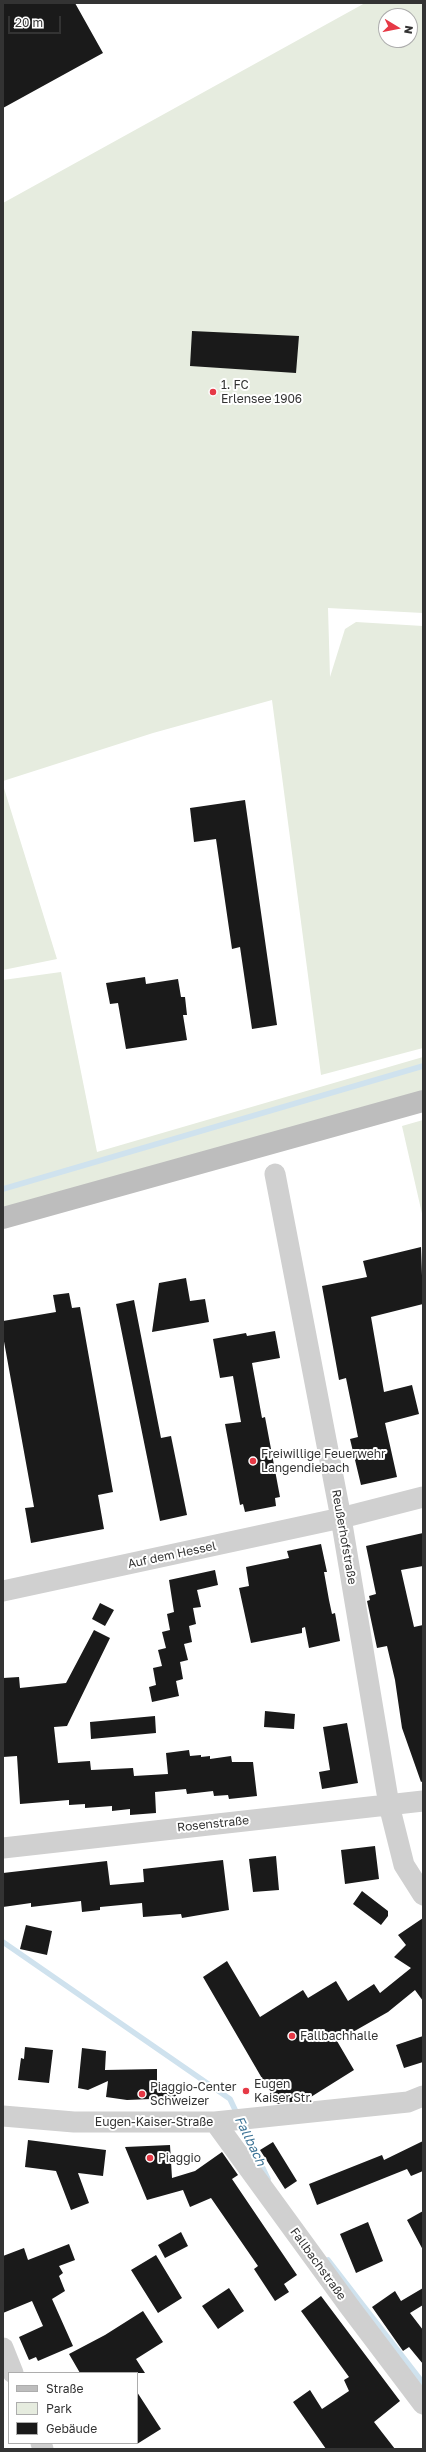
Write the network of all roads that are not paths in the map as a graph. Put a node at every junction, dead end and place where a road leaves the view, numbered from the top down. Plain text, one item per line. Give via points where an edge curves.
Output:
1 (423, 1101) edge
2 (275, 1174) dead end
3 (3, 1218) edge
4 (423, 1497) edge
5 (341, 1518) junction
6 (3, 1591) edge
7 (423, 1801) edge
8 (389, 1805) junction
9 (3, 1848) edge
10 (423, 1895) edge
11 (423, 2096) edge
12 (3, 2116) edge
13 (231, 2121) junction
14 (3, 2348) edge
15 (13, 2372) edge
16 (423, 2404) edge

1 - 3 main road
2 - 5 street, Reußerhofstraße
4 - 5 street, Auf dem Hessel
5 - 6 street, Auf dem Hessel
5 - 8 street, Reußerhofstraße
7 - 8 street, Rosenstraße
8 - 9 street, Rosenstraße
8 - 10 street, Reußerhofstraße via 404,1864
11 - 13 street, Eugen-Kaiser-Straße via 408,2102
12 - 13 street, Eugen-Kaiser-Straße via 74,2122
13 - 16 street, Fallbachstraße via 349,2306
14 - 15 street

